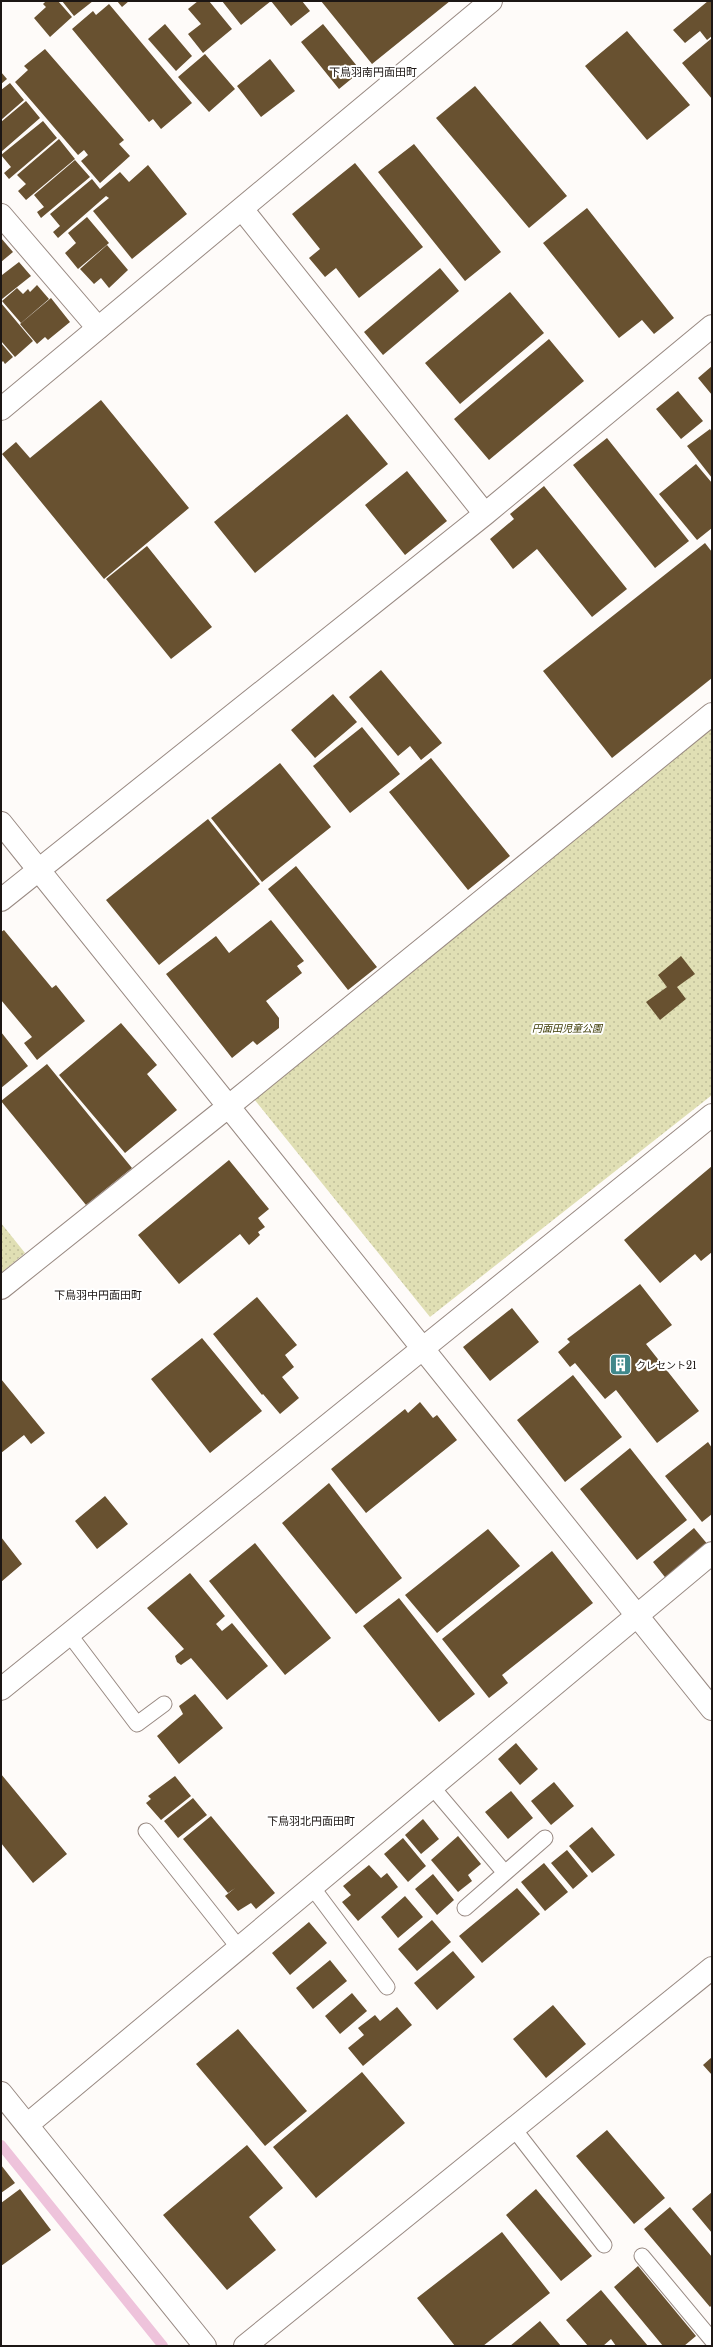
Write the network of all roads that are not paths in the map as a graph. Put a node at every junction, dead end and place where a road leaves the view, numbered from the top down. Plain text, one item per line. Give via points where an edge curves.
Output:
1 (491, 1) edge
2 (242, 208) junction
3 (1, 215) edge
4 (712, 326) edge
5 (98, 328) junction
6 (1, 409) edge
7 (485, 514) junction
8 (712, 714) edge
9 (1, 823) edge
10 (38, 870) junction
11 (1, 900) edge
12 (228, 1106) junction
13 (712, 1115) edge
14 (1, 1288) edge
15 (423, 1348) junction
16 (712, 1553) edge
17 (637, 1615) junction
18 (68, 1634) junction
19 (1, 1689) edge
20 (164, 1704) dead end
21 (712, 1708) edge
22 (432, 1788) junction
23 (146, 1831) dead end
24 (545, 1838) dead end
25 (505, 1873) junction
26 (312, 1887) junction
27 (465, 1908) dead end
28 (239, 1948) junction
29 (712, 1968) edge
30 (387, 1987) dead end
31 (1, 2092) edge
32 (27, 2124) junction
33 (514, 2129) junction
34 (604, 2246) dead end
35 (642, 2256) dead end
36 (712, 2340) edge
37 (206, 2346) edge
38 (245, 2346) edge

1 - 2 street
2 - 5 street
2 - 7 street
3 - 5 street
4 - 7 street
5 - 6 street
7 - 10 street
8 - 12 street
9 - 10 street
10 - 11 street
10 - 12 street
12 - 14 street
12 - 15 street
13 - 15 street
15 - 17 street
15 - 18 street
16 - 17 street
17 - 21 street
17 - 22 street
18 - 19 street
18 - 20 lane via 137,1724
22 - 25 lane
22 - 26 street
23 - 28 lane
24 - 25 lane
25 - 27 lane
26 - 28 street
26 - 30 lane
28 - 32 street
29 - 33 street
31 - 32 street
32 - 37 street
33 - 34 lane
33 - 38 street
35 - 36 lane

